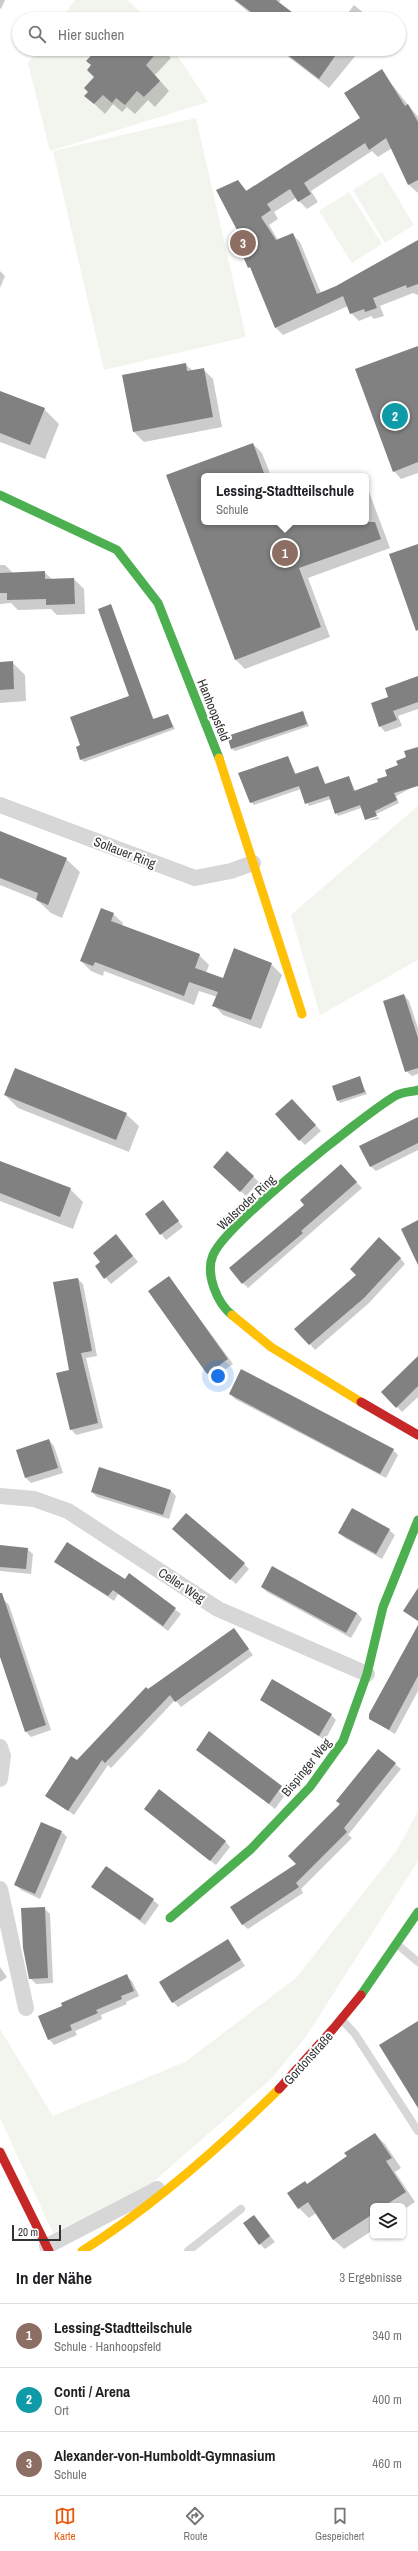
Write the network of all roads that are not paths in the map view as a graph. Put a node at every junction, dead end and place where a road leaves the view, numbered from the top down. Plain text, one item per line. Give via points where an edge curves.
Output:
1 (0, 495) edge
2 (0, 805) edge
3 (252, 863) junction
4 (302, 1014) dead end
5 (418, 1090) edge
6 (418, 1435) edge
7 (0, 1496) edge
8 (418, 1520) edge
9 (367, 1674) junction
10 (0, 1747) edge
11 (0, 1780) edge
12 (0, 1889) edge
13 (418, 1912) edge
14 (170, 1918) dead end
15 (398, 1945) junction
16 (418, 1962) edge
17 (26, 2008) dead end
18 (342, 2020) junction
19 (418, 2131) edge
20 (0, 2152) edge
21 (174, 2182) junction
22 (241, 2209) dead end
23 (48, 2249) edge
24 (82, 2251) edge
25 (188, 2251) edge

1 - 3 street, Hanhoopsfeld via 117,550 158,603 224,771
2 - 3 street, Soltauer Ring via 195,878 231,871
3 - 4 street, Hanhoopsfeld
5 - 6 street, Walsroder Ring via 396,1094 269,1196 232,1230 213,1255 210,1276 227,1311 271,1347
7 - 9 street, Celler Weg via 34,1499 68,1511 218,1609
8 - 9 street, Bispinger Weg via 384,1607
9 - 14 street, Bispinger Weg via 343,1741 310,1787 251,1849
10 - 11 street via 4,1756
12 - 17 street
13 - 15 street, Gordonstraße
15 - 16 lane
15 - 18 street, Gordonstraße
18 - 19 lane via 355,2034
18 - 21 street, Gordonstraße via 259,2109
20 - 23 street
21 - 23 street, Gordonstraße via 150,2192
21 - 24 street, Gordonstraße via 132,2218
22 - 25 lane

